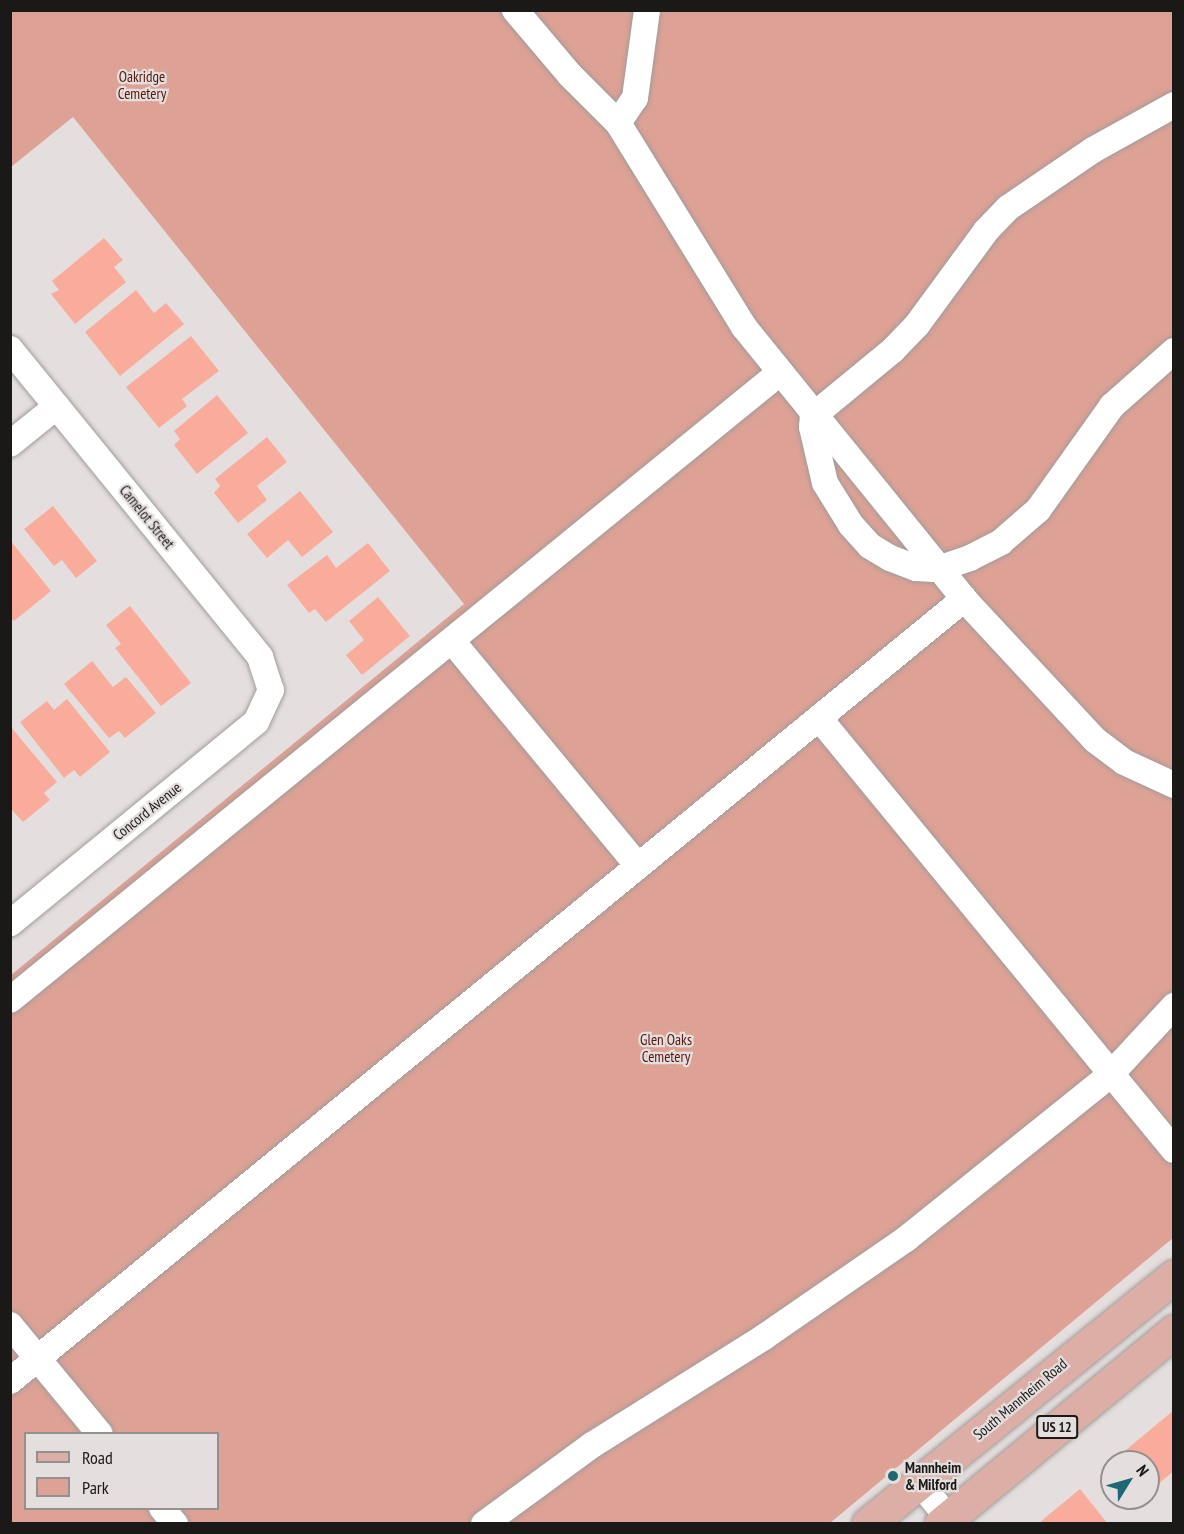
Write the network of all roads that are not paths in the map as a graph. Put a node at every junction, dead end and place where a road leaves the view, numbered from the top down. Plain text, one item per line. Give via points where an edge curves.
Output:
1 (515, 10) edge
2 (648, 10) edge
3 (1173, 105) edge
4 (618, 123) junction
5 (10, 349) edge
6 (1168, 362) edge
7 (778, 374) junction
8 (57, 406) junction
9 (813, 416) junction
10 (10, 444) edge
11 (938, 569) junction
12 (963, 599) junction
13 (452, 641) junction
14 (271, 690) joint
15 (819, 718) junction
16 (1173, 785) edge
17 (638, 866) junction
18 (10, 923) edge
19 (10, 1000) edge
20 (1173, 1006) edge
21 (1111, 1074) junction
22 (1173, 1150) edge
23 (1173, 1276) edge
24 (10, 1325) edge
25 (1173, 1331) edge
26 (38, 1358) junction
27 (10, 1381) edge
28 (98, 1432) edge
29 (919, 1482) junction
30 (163, 1510) edge
31 (947, 1522) edge
32 (175, 1524) edge
33 (484, 1524) edge
34 (868, 1524) edge

1 - 4 street
2 - 4 street via 635,98
3 - 9 street via 1093,150 1008,208 986,231 917,325 893,350
4 - 7 street via 637,147 709,276
5 - 8 street, Camelot Street
6 - 11 street via 1112,406 1055,488 1020,528 980,553
7 - 9 street
7 - 13 street
8 - 10 street
8 - 14 street, Camelot Street via 260,657
9 - 11 street
9 - 11 street via 825,483 851,525 870,546 890,558 916,568
11 - 12 street
12 - 15 street
12 - 16 street via 1095,740 1124,762
13 - 17 street
13 - 19 street
14 - 18 street, Concord Avenue via 256,722
15 - 17 street
15 - 21 street
17 - 26 street
20 - 21 street
21 - 22 street
21 - 33 street via 906,1239 832,1293 592,1445
23 - 29 main road, South Mannheim Road
24 - 26 street
25 - 31 main road, US 12
26 - 27 street
26 - 28 street
29 - 31 street
29 - 34 main road, South Mannheim Road
30 - 32 street

